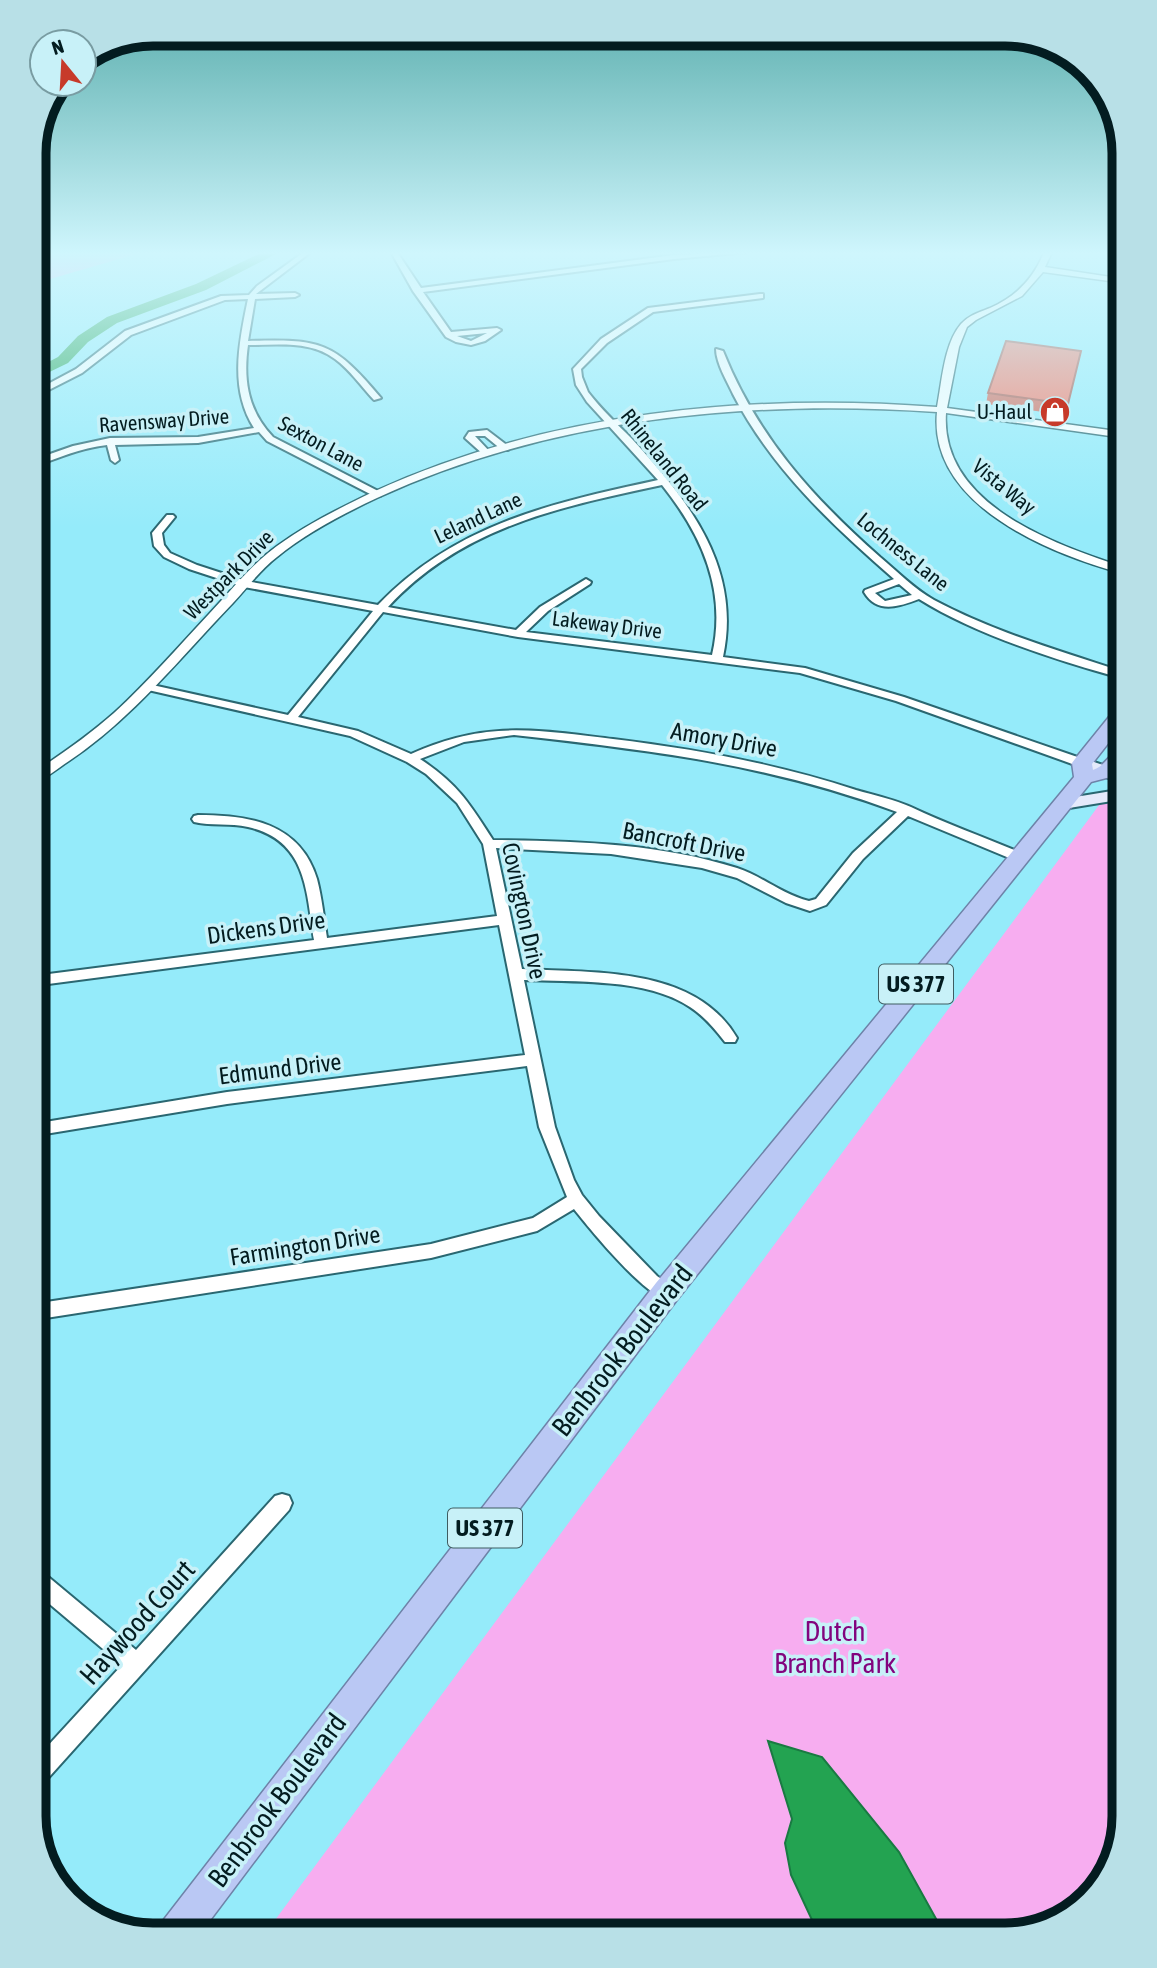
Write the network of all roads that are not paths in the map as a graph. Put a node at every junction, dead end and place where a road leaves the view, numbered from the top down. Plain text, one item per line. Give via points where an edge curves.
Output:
1 (244, 343) edge
2 (115, 344) edge
3 (297, 344) edge
4 (601, 344) edge
5 (959, 344) edge
6 (719, 351) dead end
7 (46, 389) edge
8 (377, 398) dead end
9 (744, 408) junction
10 (940, 410) junction
11 (615, 426) junction
12 (257, 430) junction
13 (1112, 433) edge
14 (110, 441) junction
15 (505, 448) junction
16 (487, 453) junction
17 (46, 459) edge
18 (115, 460) dead end
19 (663, 482) junction
20 (377, 494) junction
21 (170, 517) dead end
22 (1112, 567) edge
23 (901, 580) junction
24 (586, 582) dead end
25 (244, 584) junction
26 (921, 596) junction
27 (380, 609) junction
28 (518, 634) junction
29 (717, 658) junction
30 (1112, 672) edge
31 (148, 687) junction
32 (292, 717) junction
33 (1112, 729) edge
34 (411, 759) junction
35 (46, 770) edge
36 (1083, 771) junction
37 (1112, 775) edge
38 (1112, 796) edge
39 (1063, 804) junction
40 (907, 810) junction
41 (198, 819) dead end
42 (489, 844) junction
43 (1019, 857) junction
44 (505, 920) junction
45 (321, 943) junction
46 (514, 974) junction
47 (46, 979) edge
48 (730, 1038) dead end
49 (533, 1060) junction
50 (46, 1128) edge
51 (576, 1200) junction
52 (666, 1292) junction
53 (46, 1310) edge
54 (282, 1503) dead end
55 (46, 1588) edge
56 (137, 1664) junction
57 (46, 1763) edge
58 (184, 1922) edge

1 - 12 street, Sexton Lane via 243,398
2 - 7 street via 89,365
3 - 8 street via 324,349 339,358
4 - 11 street, Rhineland Road via 580,364 576,376 588,398
5 - 10 street, Vista Way
6 - 9 street, Lochness Lane
9 - 10 street, Westpark Drive via 837,405
9 - 11 street, Westpark Drive
9 - 23 street, Lochness Lane via 796,481
10 - 13 street, Westpark Drive
10 - 22 street, Vista Way via 941,439 949,463 963,482 1040,539
11 - 15 street, Westpark Drive
11 - 19 street, Rhineland Road
12 - 14 street, Ravensway Drive via 197,440
12 - 20 street, Sexton Lane
14 - 17 street, Ravensway Drive
14 - 18 street
15 - 16 street, Westpark Drive
15 - 16 street via 487,433 472,434 469,438
16 - 20 street, Westpark Drive
19 - 27 street, Leland Lane via 552,507 486,532 434,561
19 - 29 street, Rhineland Road via 706,547 723,617
20 - 25 street, Westpark Drive via 299,534
21 - 25 street, Lakeway Drive via 157,533 159,546 167,555
23 - 26 street, Lochness Lane
23 - 26 street via 869,592 872,599 891,605
24 - 28 street via 544,609
25 - 27 street, Lakeway Drive
25 - 31 street, Westpark Drive
26 - 30 street, Lochness Lane via 989,631
27 - 28 street, Lakeway Drive
27 - 32 street, Leland Lane
28 - 29 street, Lakeway Drive
29 - 36 street, Lakeway Drive via 824,675
31 - 32 street, Covington Drive
31 - 35 street, Westpark Drive via 77,750
32 - 34 street, Covington Drive via 354,733
33 - 36 highway, Benbrook Boulevard / US 377
34 - 40 street, Amory Drive via 465,736 514,732 765,767
34 - 42 street, Covington Drive via 462,800
36 - 37 highway
36 - 39 highway, Benbrook Boulevard / US 377
38 - 39 main road
39 - 43 highway, Benbrook Boulevard / US 377
40 - 42 street, Bancroft Drive via 858,856 821,902 810,906 743,875 680,860 564,845
40 - 43 street, Amory Drive
41 - 45 street via 232,818 265,827 300,856 308,872
42 - 44 street, Covington Drive
43 - 52 highway, Benbrook Boulevard / US 377
44 - 45 street, Dickens Drive
44 - 46 street, Covington Drive
45 - 47 street, Dickens Drive
46 - 48 street via 620,981 676,993 702,1007
46 - 49 street, Covington Drive
49 - 50 street, Edmund Drive via 227,1098
49 - 51 street, Covington Drive via 547,1127
51 - 52 street, Covington Drive
51 - 53 street, Farmington Drive via 537,1223 431,1251
52 - 58 highway, Benbrook Boulevard / US 377
54 - 56 street, Haywood Court
55 - 56 street
56 - 57 street, Haywood Court

